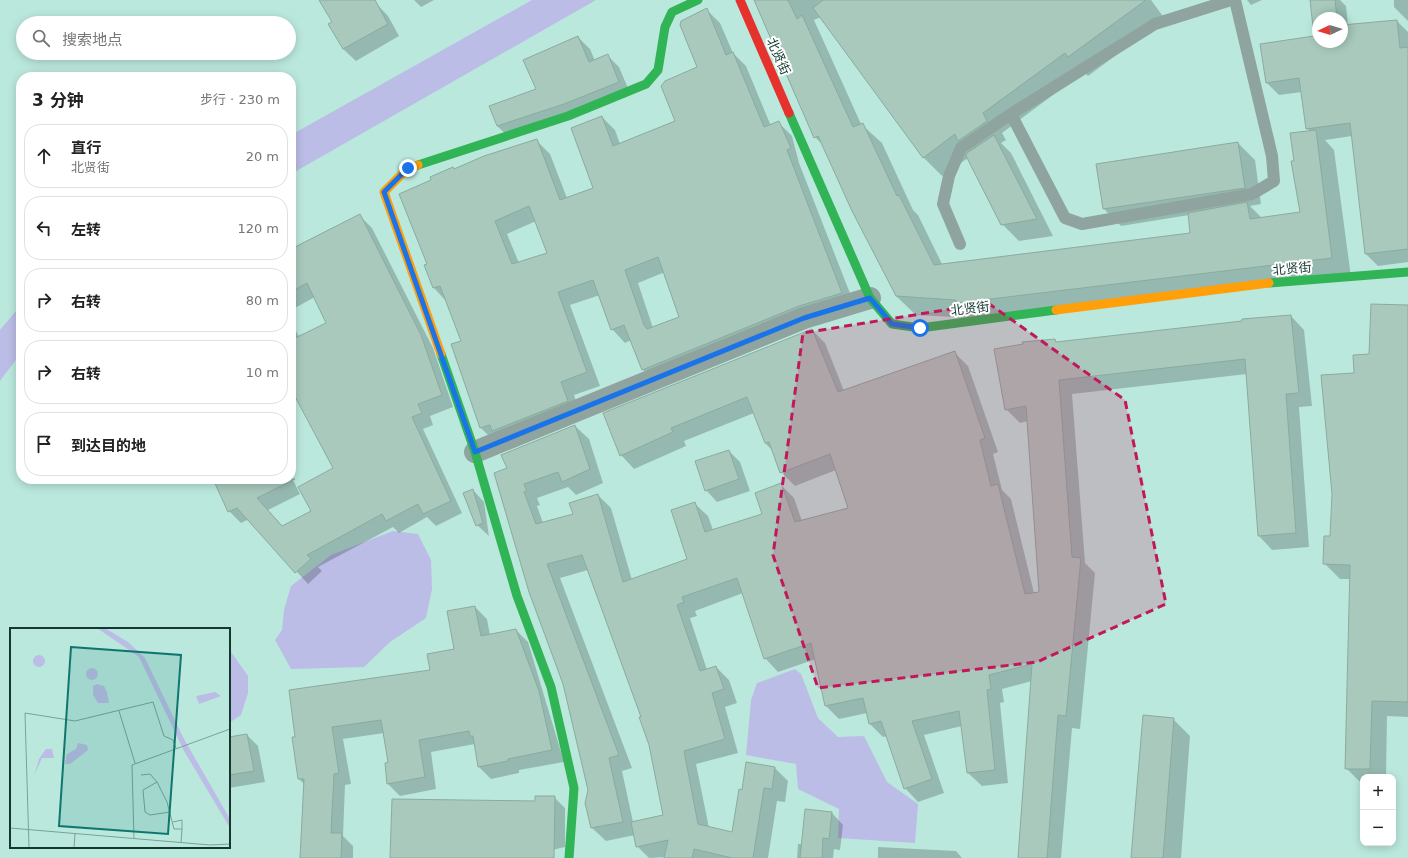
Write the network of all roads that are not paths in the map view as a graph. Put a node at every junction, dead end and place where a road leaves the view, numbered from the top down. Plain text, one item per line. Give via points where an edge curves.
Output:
1 (698, 0) edge
2 (740, 0) edge
3 (1231, 0) edge
4 (1235, 0) edge
5 (1011, 114) junction
6 (960, 244) dead end
7 (1408, 272) edge
8 (870, 298) junction
9 (475, 452) junction
10 (569, 858) edge

1 - 9 street via 672,12 665,27 658,70 646,84 568,116 408,168 384,192
2 - 8 street, 北贤街
3 - 5 lane via 1155,24
4 - 5 lane via 1272,156 1274,181 1252,194 1082,224 1065,218
5 - 6 lane via 961,148 952,169 943,204
7 - 8 street, 北贤街 via 1275,282 920,328 892,324
8 - 9 street via 804,318
9 - 10 street via 517,596 553,694 574,788

